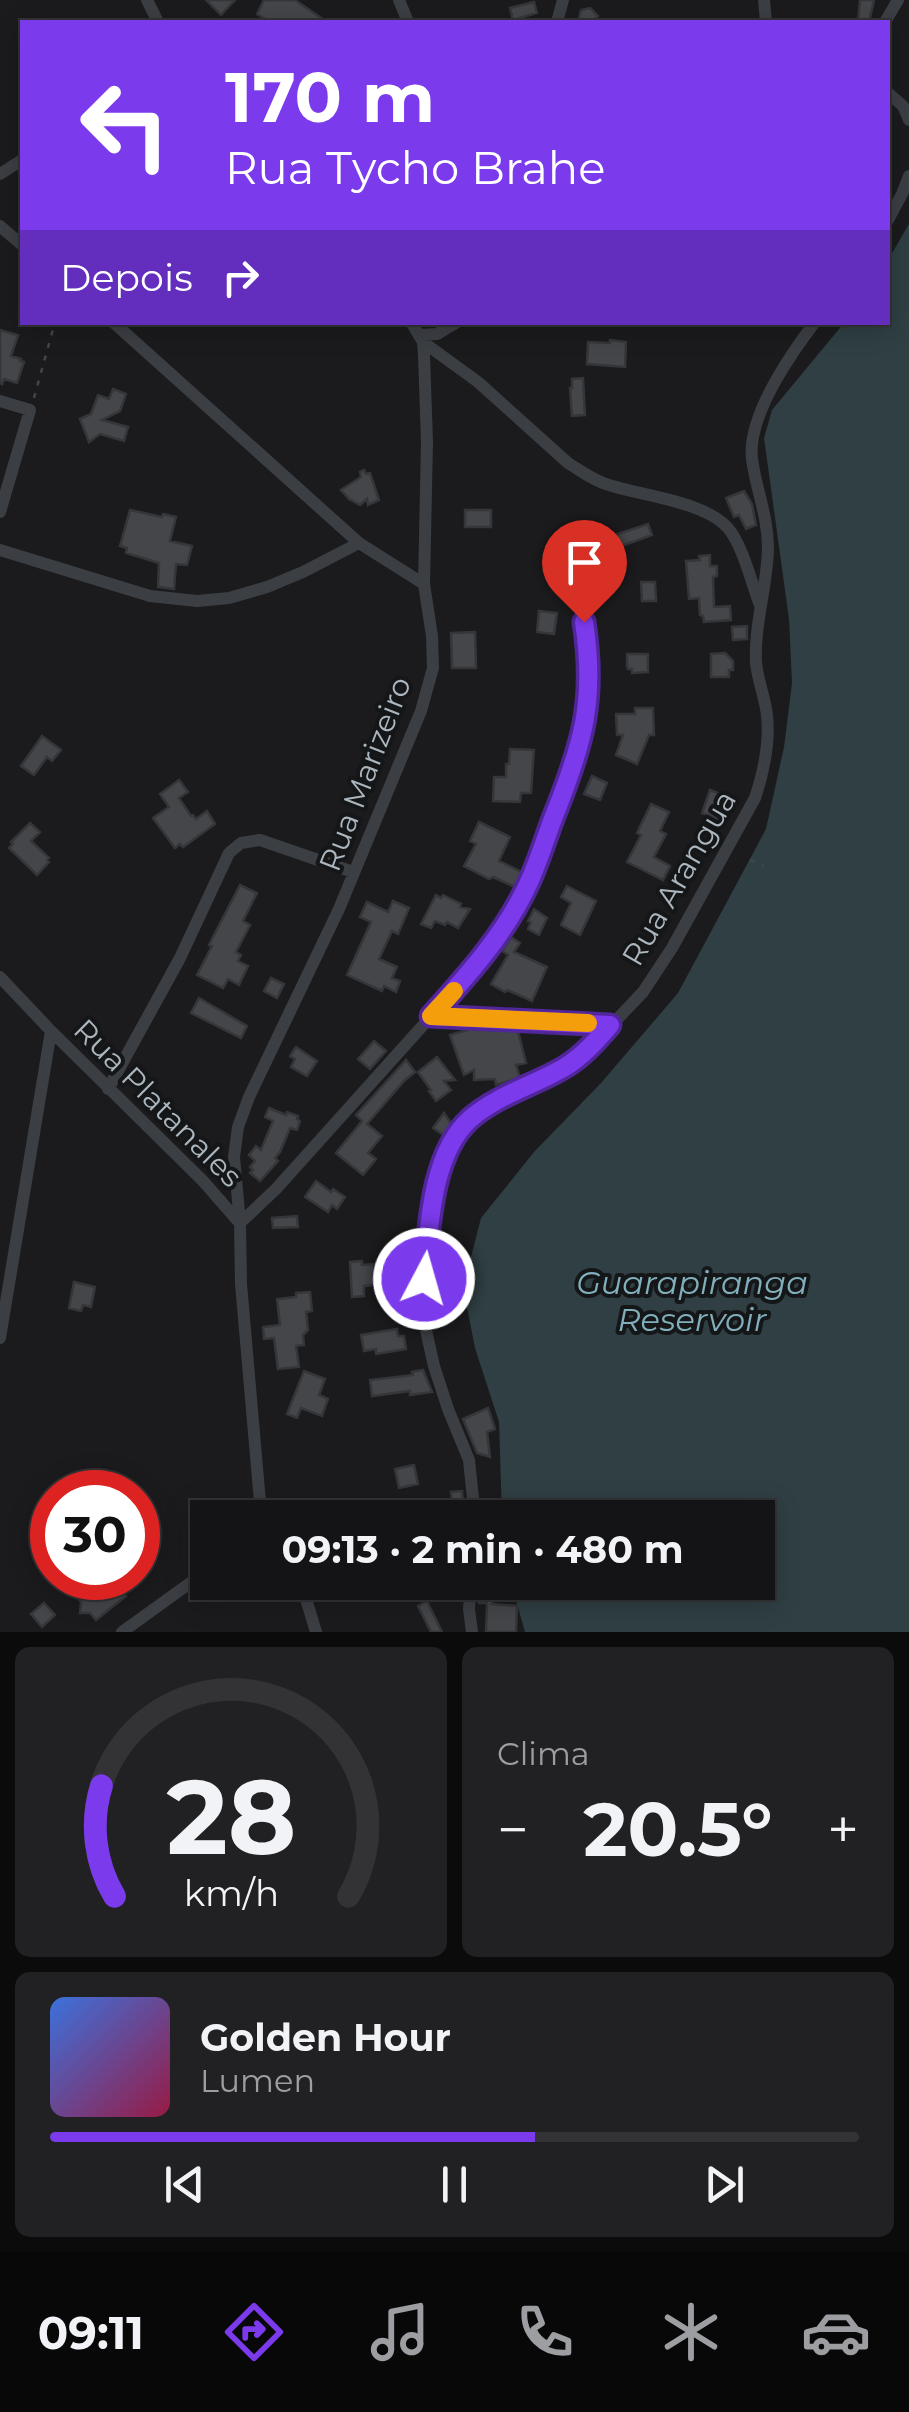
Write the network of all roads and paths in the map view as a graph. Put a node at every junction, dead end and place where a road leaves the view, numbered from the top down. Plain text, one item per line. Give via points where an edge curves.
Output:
1 (890, 95) edge
2 (909, 120) edge
3 (909, 176) edge
4 (890, 216) edge
5 (0, 226) edge
6 (20, 243) edge
7 (54, 325) edge
8 (117, 325) edge
9 (452, 325) edge
10 (813, 325) edge
11 (418, 333) edge
12 (0, 401) edge
13 (30, 410) junction
14 (0, 512) edge
15 (359, 542) junction
16 (0, 550) edge
17 (424, 584) junction
18 (578, 591) dead end
19 (761, 607) junction
20 (750, 860) dead end
21 (764, 866) dead end
22 (353, 872) junction
23 (0, 977) edge
24 (431, 1016) junction
25 (610, 1025) junction
26 (51, 1032) junction
27 (108, 1089) junction
28 (240, 1223) junction
29 (0, 1338) edge
30 (260, 1500) edge
31 (474, 1500) edge
32 (190, 1583) edge
33 (306, 1600) edge
34 (470, 1600) edge
35 (122, 1632) edge
36 (316, 1632) edge
37 (472, 1632) edge

1 - 2 street
3 - 4 street
5 - 6 street
7 - 13 path
8 - 15 street
9 - 11 street via 438,334
10 - 19 street via 779,376 751,452 767,532
11 - 17 street, Rua Marizeiro via 427,442
11 - 19 street, Rua Arangua via 583,473 722,522
12 - 13 street
13 - 14 street
15 - 16 street via 267,587 196,601 150,596
15 - 17 street
17 - 22 street, Rua Marizeiro via 433,668
18 - 24 street via 590,688 572,773 512,912
19 - 25 street, Rua Arangua via 756,664 767,748 755,798 672,948 643,992
20 - 21 path
22 - 27 street via 260,840 241,843 229,854
22 - 28 street, Rua Marizeiro via 238,1127
23 - 26 street, Rua Platanales
24 - 25 street
24 - 28 street
25 - 31 street, Rua Arangua via 566,1067 472,1117 443,1162 430,1214 423,1316 469,1460
26 - 27 street, Rua Platanales
26 - 29 street
27 - 28 street, Rua Platanales
28 - 30 street, Rua Platanales
32 - 35 street
33 - 36 street
34 - 37 street

